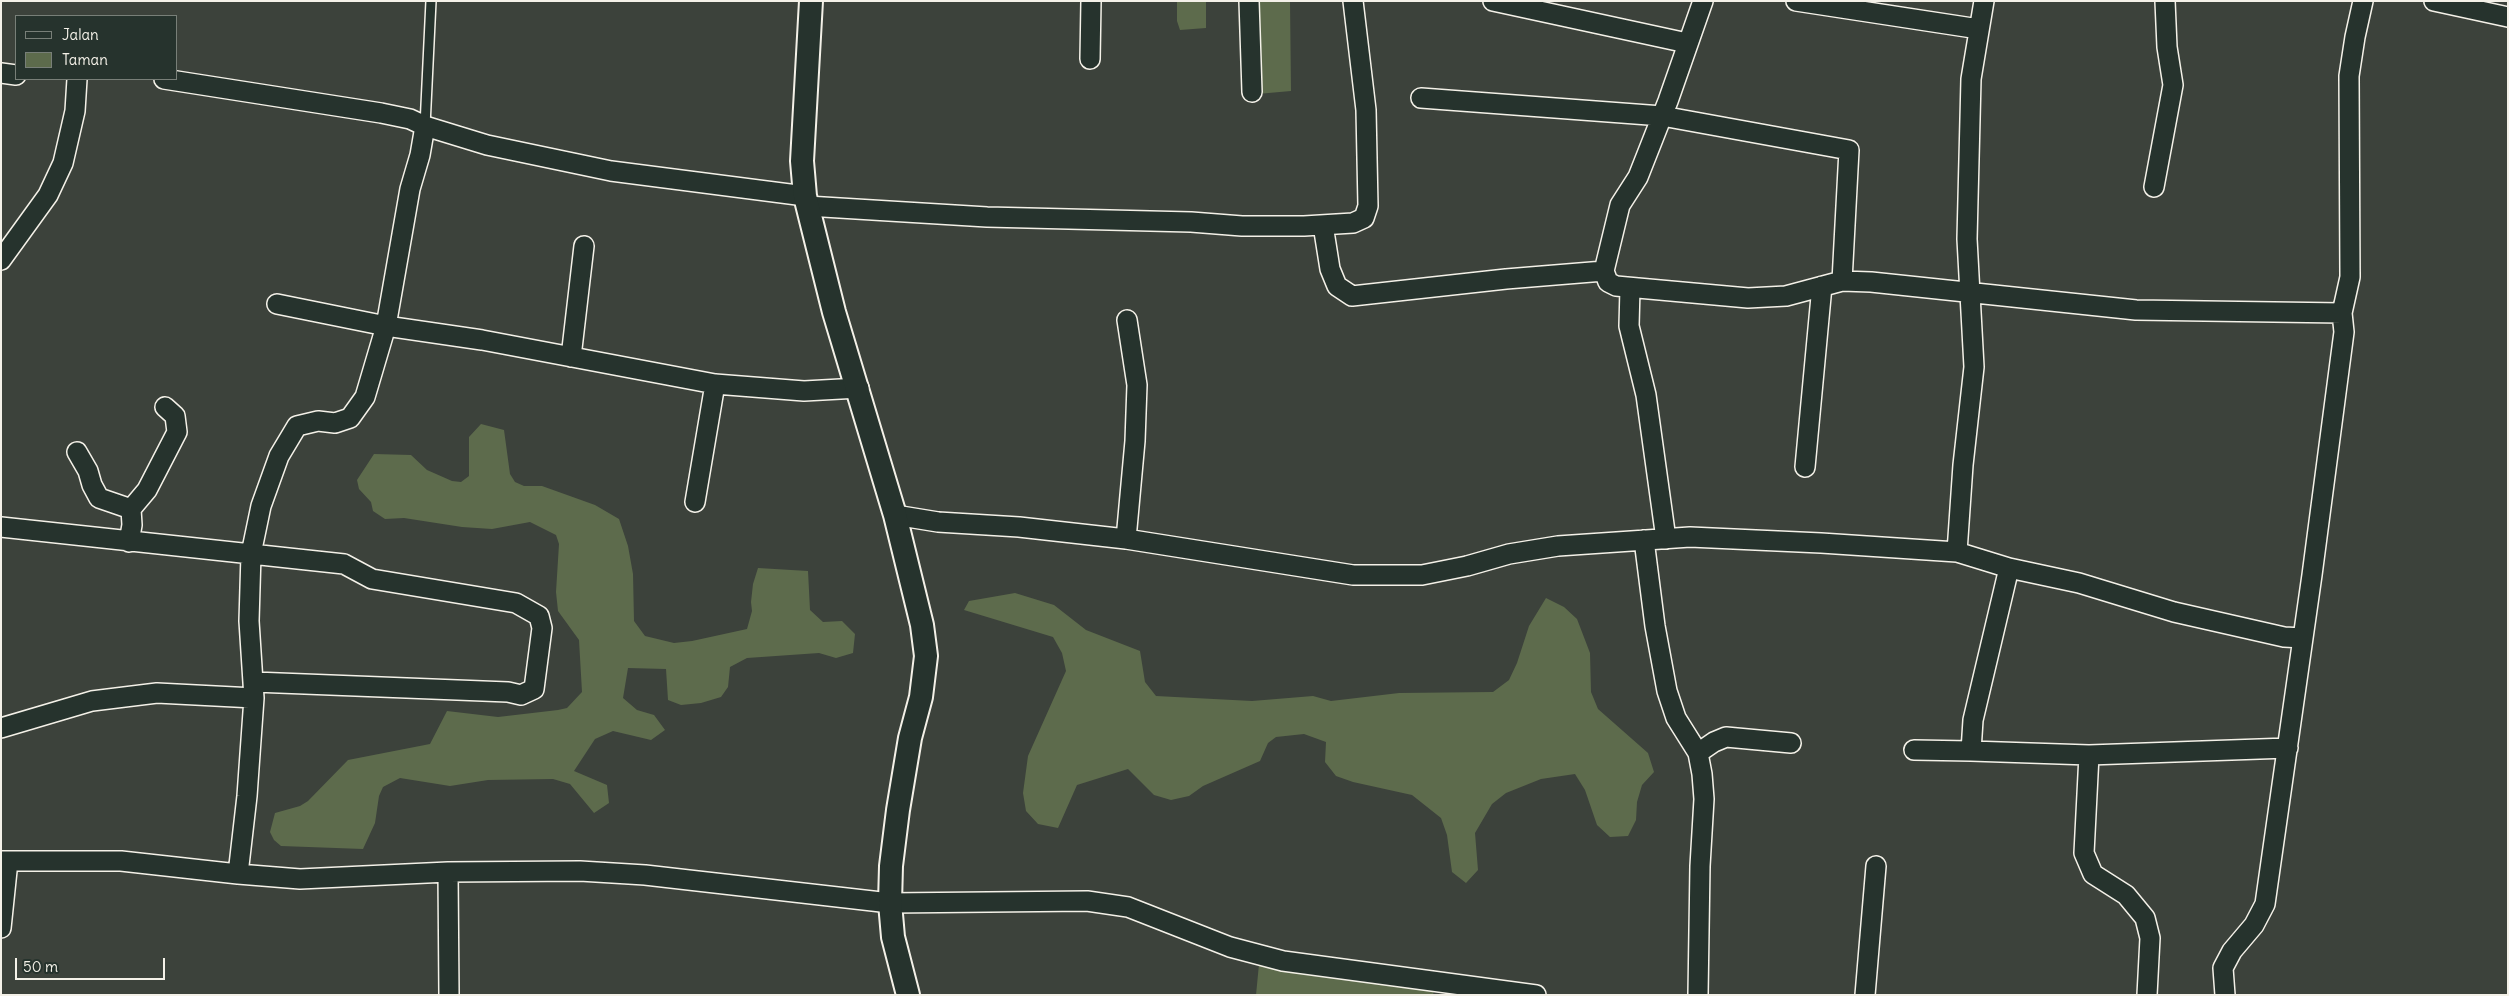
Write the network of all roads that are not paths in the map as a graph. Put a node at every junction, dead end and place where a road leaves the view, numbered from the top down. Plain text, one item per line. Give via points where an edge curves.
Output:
1 (431, 1) edge
2 (811, 1) edge
3 (1091, 1) edge
4 (1249, 1) edge
5 (1354, 1) edge
6 (1493, 1) edge
7 (1703, 1) edge
8 (1796, 1) edge
9 (1984, 1) edge
10 (2165, 1) edge
11 (2363, 1) edge
12 (2434, 1) edge
13 (2508, 17) edge
14 (1980, 29) junction
15 (1687, 43) junction
16 (1090, 59) dead end
17 (1, 73) edge
18 (15, 75) edge
19 (77, 80) edge
20 (170, 80) edge
21 (1252, 92) dead end
22 (1421, 98) dead end
23 (1662, 116) junction
24 (425, 126) junction
25 (2154, 187) dead end
26 (806, 201) junction
27 (1323, 225) junction
28 (584, 246) dead end
29 (4, 256) edge
30 (1604, 272) junction
31 (1842, 281) junction
32 (1822, 286) junction
33 (1630, 288) junction
34 (1970, 292) junction
35 (276, 304) dead end
36 (2342, 313) junction
37 (1127, 320) dead end
38 (386, 326) junction
39 (571, 357) junction
40 (715, 384) junction
41 (859, 388) junction
42 (165, 407) dead end
43 (77, 452) dead end
44 (1805, 467) dead end
45 (695, 502) dead end
46 (132, 509) junction
47 (895, 515) junction
48 (1, 527) edge
49 (1126, 539) junction
50 (1666, 539) junction
51 (1644, 540) junction
52 (128, 542) junction
53 (1957, 552) junction
54 (251, 554) junction
55 (2009, 568) junction
56 (2303, 638) junction
57 (254, 690) junction
58 (1, 728) edge
59 (1791, 743) dead end
60 (2288, 748) junction
61 (1914, 750) dead end
62 (1971, 751) junction
63 (1698, 753) junction
64 (2089, 755) junction
65 (4, 861) edge
66 (1876, 866) dead end
67 (448, 872) junction
68 (238, 874) junction
69 (890, 903) junction
70 (1, 928) edge
71 (449, 995) edge
72 (908, 995) edge
73 (1536, 995) edge
74 (1698, 995) edge
75 (1865, 995) edge
76 (2147, 995) edge
77 (2225, 995) edge

1 - 24 lane
2 - 26 street via 802,161
3 - 16 street
4 - 21 street
5 - 27 street via 1366,110 1368,206 1364,218 1353,223
6 - 15 street
7 - 15 street
8 - 14 street
9 - 14 street
10 - 25 street via 2172,85
11 - 36 street via 2349,76 2350,277
12 - 13 street
14 - 34 street via 1971,79 1967,204
15 - 23 street
17 - 18 street
19 - 29 street via 75,112 63,163 48,195
20 - 24 street via 381,113
22 - 23 street
23 - 30 street via 1638,177 1620,205
23 - 31 street via 1850,150
24 - 26 street via 488,145 611,171
24 - 38 street via 410,189
26 - 27 street via 987,217 1242,226
26 - 41 street via 834,312
27 - 30 street via 1330,269 1337,286 1352,296
28 - 39 street
30 - 33 street via 1608,282
31 - 32 street
31 - 34 street
32 - 33 street via 1786,296 1748,298
32 - 44 street
33 - 50 street via 1629,326 1646,395
34 - 36 street via 2136,310
34 - 53 street via 1974,367
35 - 38 street
36 - 56 street via 2344,332
37 - 49 street via 1137,385
38 - 39 street
38 - 54 street via 365,396 350,418 336,423 304,422 288,438 261,506
39 - 40 street
40 - 41 street via 804,391
40 - 45 street
41 - 47 street via 871,440
42 - 46 street via 175,416 176,432 147,490
43 - 46 street via 99,498
46 - 52 street
47 - 49 street via 938,522
47 - 69 street via 922,625 926,656 898,810
48 - 52 street
49 - 51 street via 1353,575 1389,576 1431,573 1558,546
50 - 51 street
50 - 53 street via 1821,542
51 - 63 street via 1667,691 1676,718
52 - 54 street
53 - 55 street
54 - 57 street via 249,621
54 - 57 street via 344,564 372,579 516,603 539,616 542,628 534,689 521,695 508,692
55 - 56 street via 2079,583 2174,612 2284,638
55 - 62 street via 1973,720
56 - 60 street
57 - 58 street via 157,693 92,700
57 - 68 street
59 - 63 street via 1726,737
60 - 64 street
60 - 77 street via 2265,904 2254,926 2232,951 2223,968
61 - 62 street
62 - 64 street
63 - 74 street via 1704,799
64 - 76 street via 2084,853 2093,874 2126,895 2145,918 2150,938
65 - 68 street via 122,861
65 - 70 street
66 - 75 street
67 - 68 street via 300,879
67 - 69 street via 589,871
67 - 71 street
69 - 72 street via 893,937
69 - 73 street via 1044,900 1128,907 1230,947 1283,961

